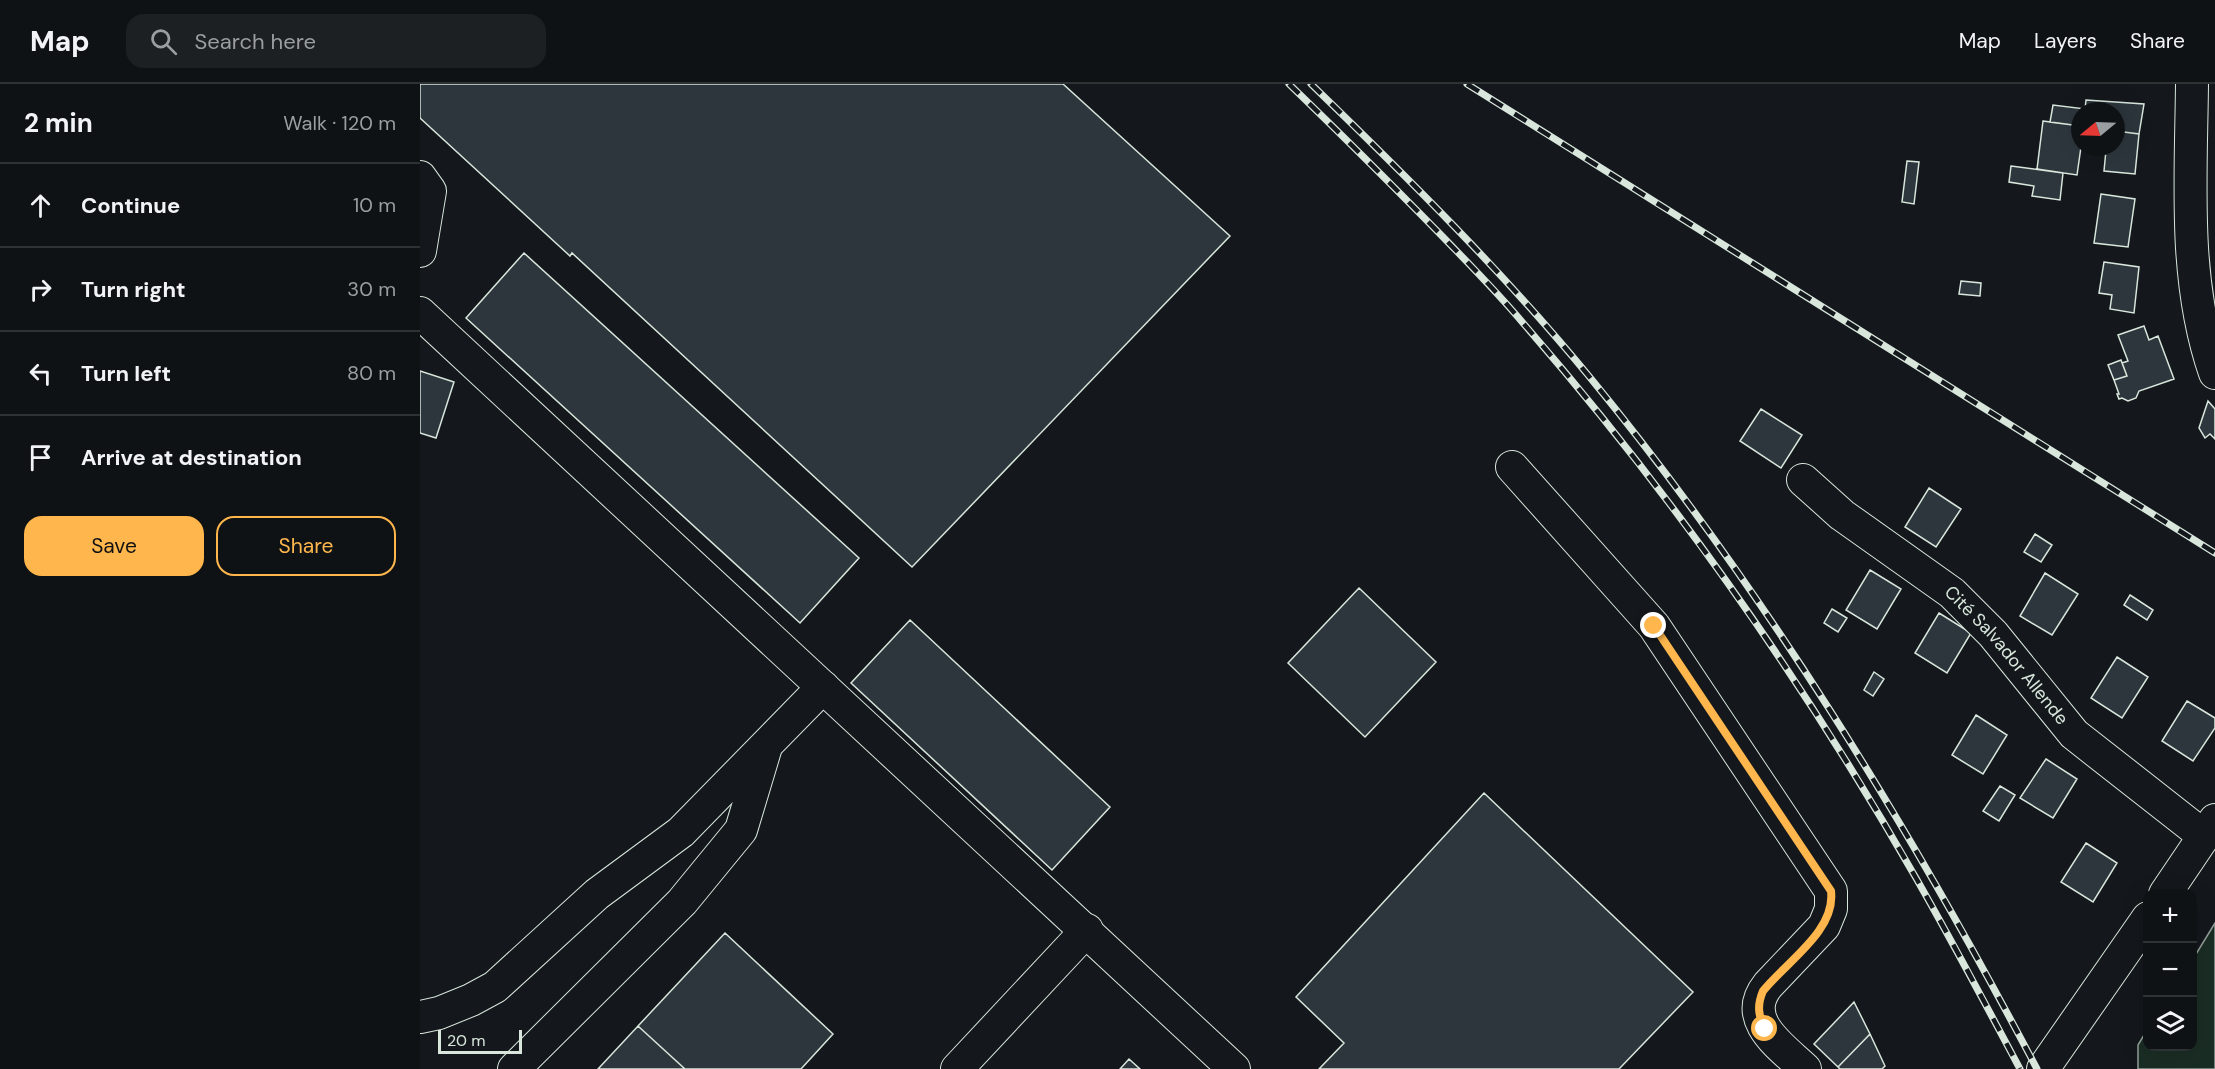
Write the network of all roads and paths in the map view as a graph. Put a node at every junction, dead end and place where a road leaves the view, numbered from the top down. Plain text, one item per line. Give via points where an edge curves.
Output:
1 (2192, 84) edge
2 (420, 177) edge
3 (420, 251) edge
4 (420, 313) edge
5 (2215, 373) edge
6 (1512, 467) dead end
7 (1803, 480) dead end
8 (823, 687) junction
9 (766, 745) junction
10 (2210, 828) edge
11 (2168, 889) edge
12 (2143, 925) edge
13 (1087, 930) junction
14 (420, 1017) edge
15 (514, 1069) edge
16 (957, 1069) edge
17 (1234, 1069) edge
18 (1806, 1069) edge
19 (2043, 1069) edge

1 - 5 street via 2193,250 2199,312
2 - 3 street via 430,191
4 - 8 street
6 - 18 street via 1654,626 1831,891 1831,909 1824,926 1763,991 1758,1006 1765,1029
7 - 10 street, Cité Salvador Allende via 1849,520 1952,593 1993,634 2074,734
8 - 9 street
8 - 13 street
9 - 14 street via 681,832 597,894 495,987 439,1013
9 - 15 street via 741,830 682,902
10 - 11 street
12 - 19 street
13 - 16 street
13 - 17 street

